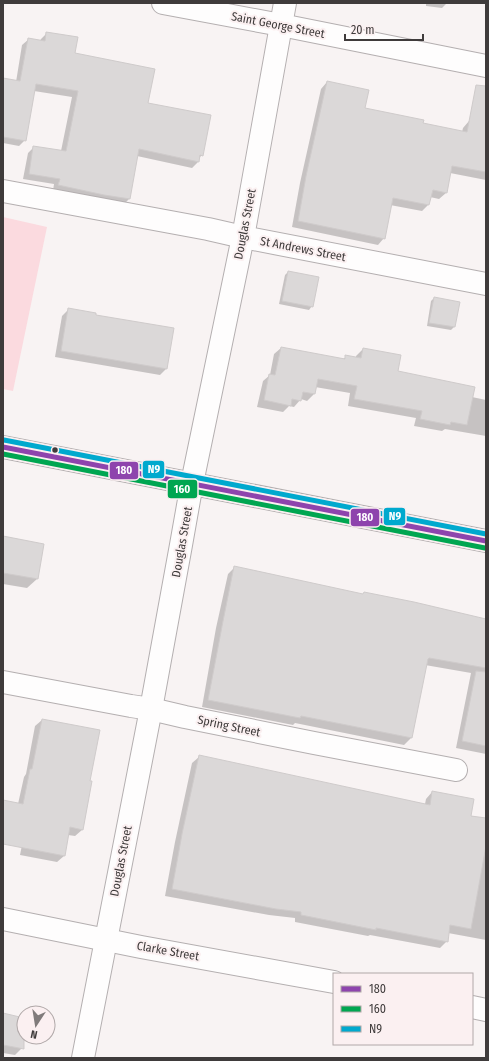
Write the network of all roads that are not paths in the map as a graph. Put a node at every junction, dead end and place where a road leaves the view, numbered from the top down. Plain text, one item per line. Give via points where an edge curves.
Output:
1 (163, 3) edge
2 (285, 3) edge
3 (281, 25) junction
4 (486, 66) edge
5 (3, 191) edge
6 (243, 237) junction
7 (486, 284) edge
8 (3, 447) edge
9 (192, 483) junction
10 (486, 541) edge
11 (3, 682) edge
12 (150, 709) junction
13 (456, 770) dead end
14 (3, 919) edge
15 (106, 939) junction
16 (333, 982) edge
17 (473, 1008) edge
18 (486, 1010) edge
19 (83, 1058) edge

1 - 3 street, Saint George Street
2 - 3 street, Douglas Street
3 - 4 street, Saint George Street
3 - 6 street, Douglas Street
5 - 6 street, St Andrews Street
6 - 7 street, St Andrews Street
6 - 9 street, Douglas Street
8 - 9 street
9 - 10 street
9 - 12 street, Douglas Street
11 - 12 street, Spring Street
12 - 13 street, Spring Street
12 - 15 street, Douglas Street
14 - 15 street, Clarke Street
15 - 16 street, Clarke Street
15 - 19 street, Douglas Street
17 - 18 street

